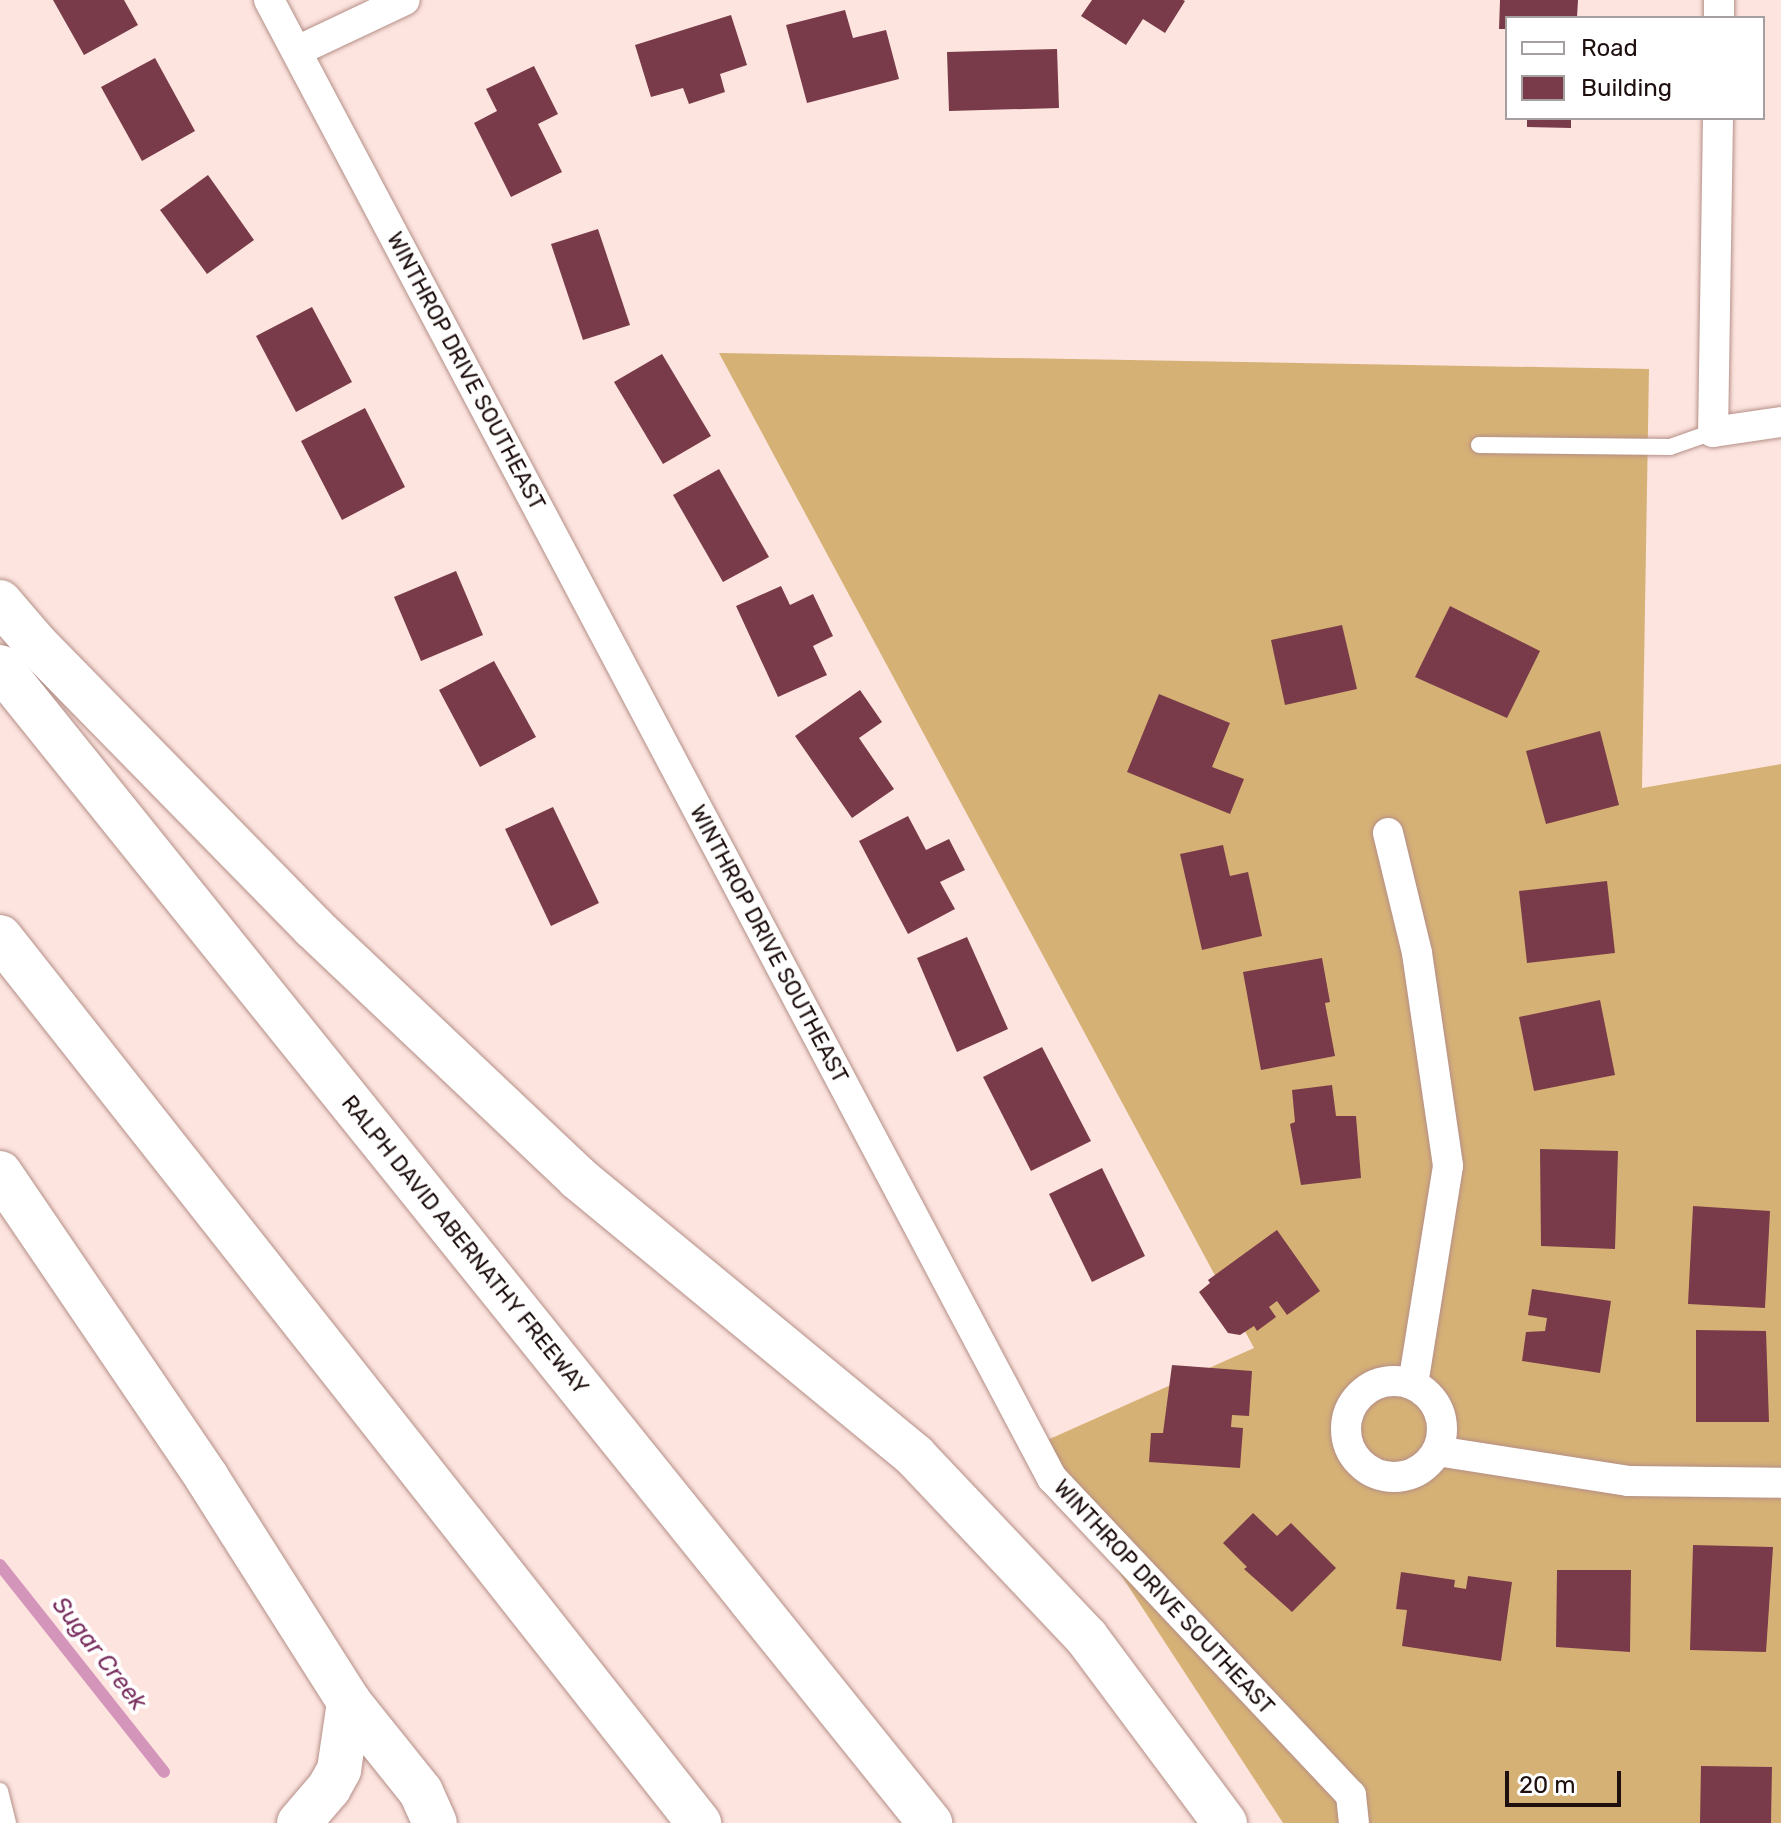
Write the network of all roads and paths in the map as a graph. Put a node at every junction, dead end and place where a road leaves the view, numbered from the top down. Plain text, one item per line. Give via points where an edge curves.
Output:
1 (269, 0) edge
2 (405, 0) edge
3 (297, 51) junction
4 (1718, 120) edge
5 (1781, 422) edge
6 (1713, 432) junction
7 (1479, 445) dead end
8 (0, 602) edge
9 (0, 667) edge
10 (1388, 833) dead end
11 (0, 937) edge
12 (0, 1173) edge
13 (1413, 1384) junction
14 (1437, 1451) junction
15 (1781, 1483) edge
16 (349, 1702) junction
17 (0, 1791) edge
18 (8, 1823) edge
19 (299, 1823) edge
20 (435, 1823) edge
21 (699, 1823) edge
22 (930, 1823) edge
23 (1225, 1823) edge
24 (1354, 1823) edge

1 - 3 street, WINTHROP DRIVE SOUTHEAST
2 - 3 street
3 - 24 street, WINTHROP DRIVE SOUTHEAST via 1052,1478 1351,1795
4 - 6 street
5 - 6 street
6 - 7 lane via 1670,447
8 - 23 highway via 313,927 578,1178 915,1456 1087,1638
9 - 22 highway, RALPH DAVID ABERNATHY FREEWAY
10 - 13 street via 1417,953 1448,1166
11 - 21 highway
12 - 16 highway via 207,1478
13 - 14 street via 1436,1405 1442,1436
13 - 14 street via 1382,1383 1355,1400 1348,1414 1349,1446 1369,1470 1392,1476 1415,1473
14 - 15 street via 1628,1481
16 - 19 highway via 339,1770
16 - 20 highway via 421,1792
17 - 18 lane

